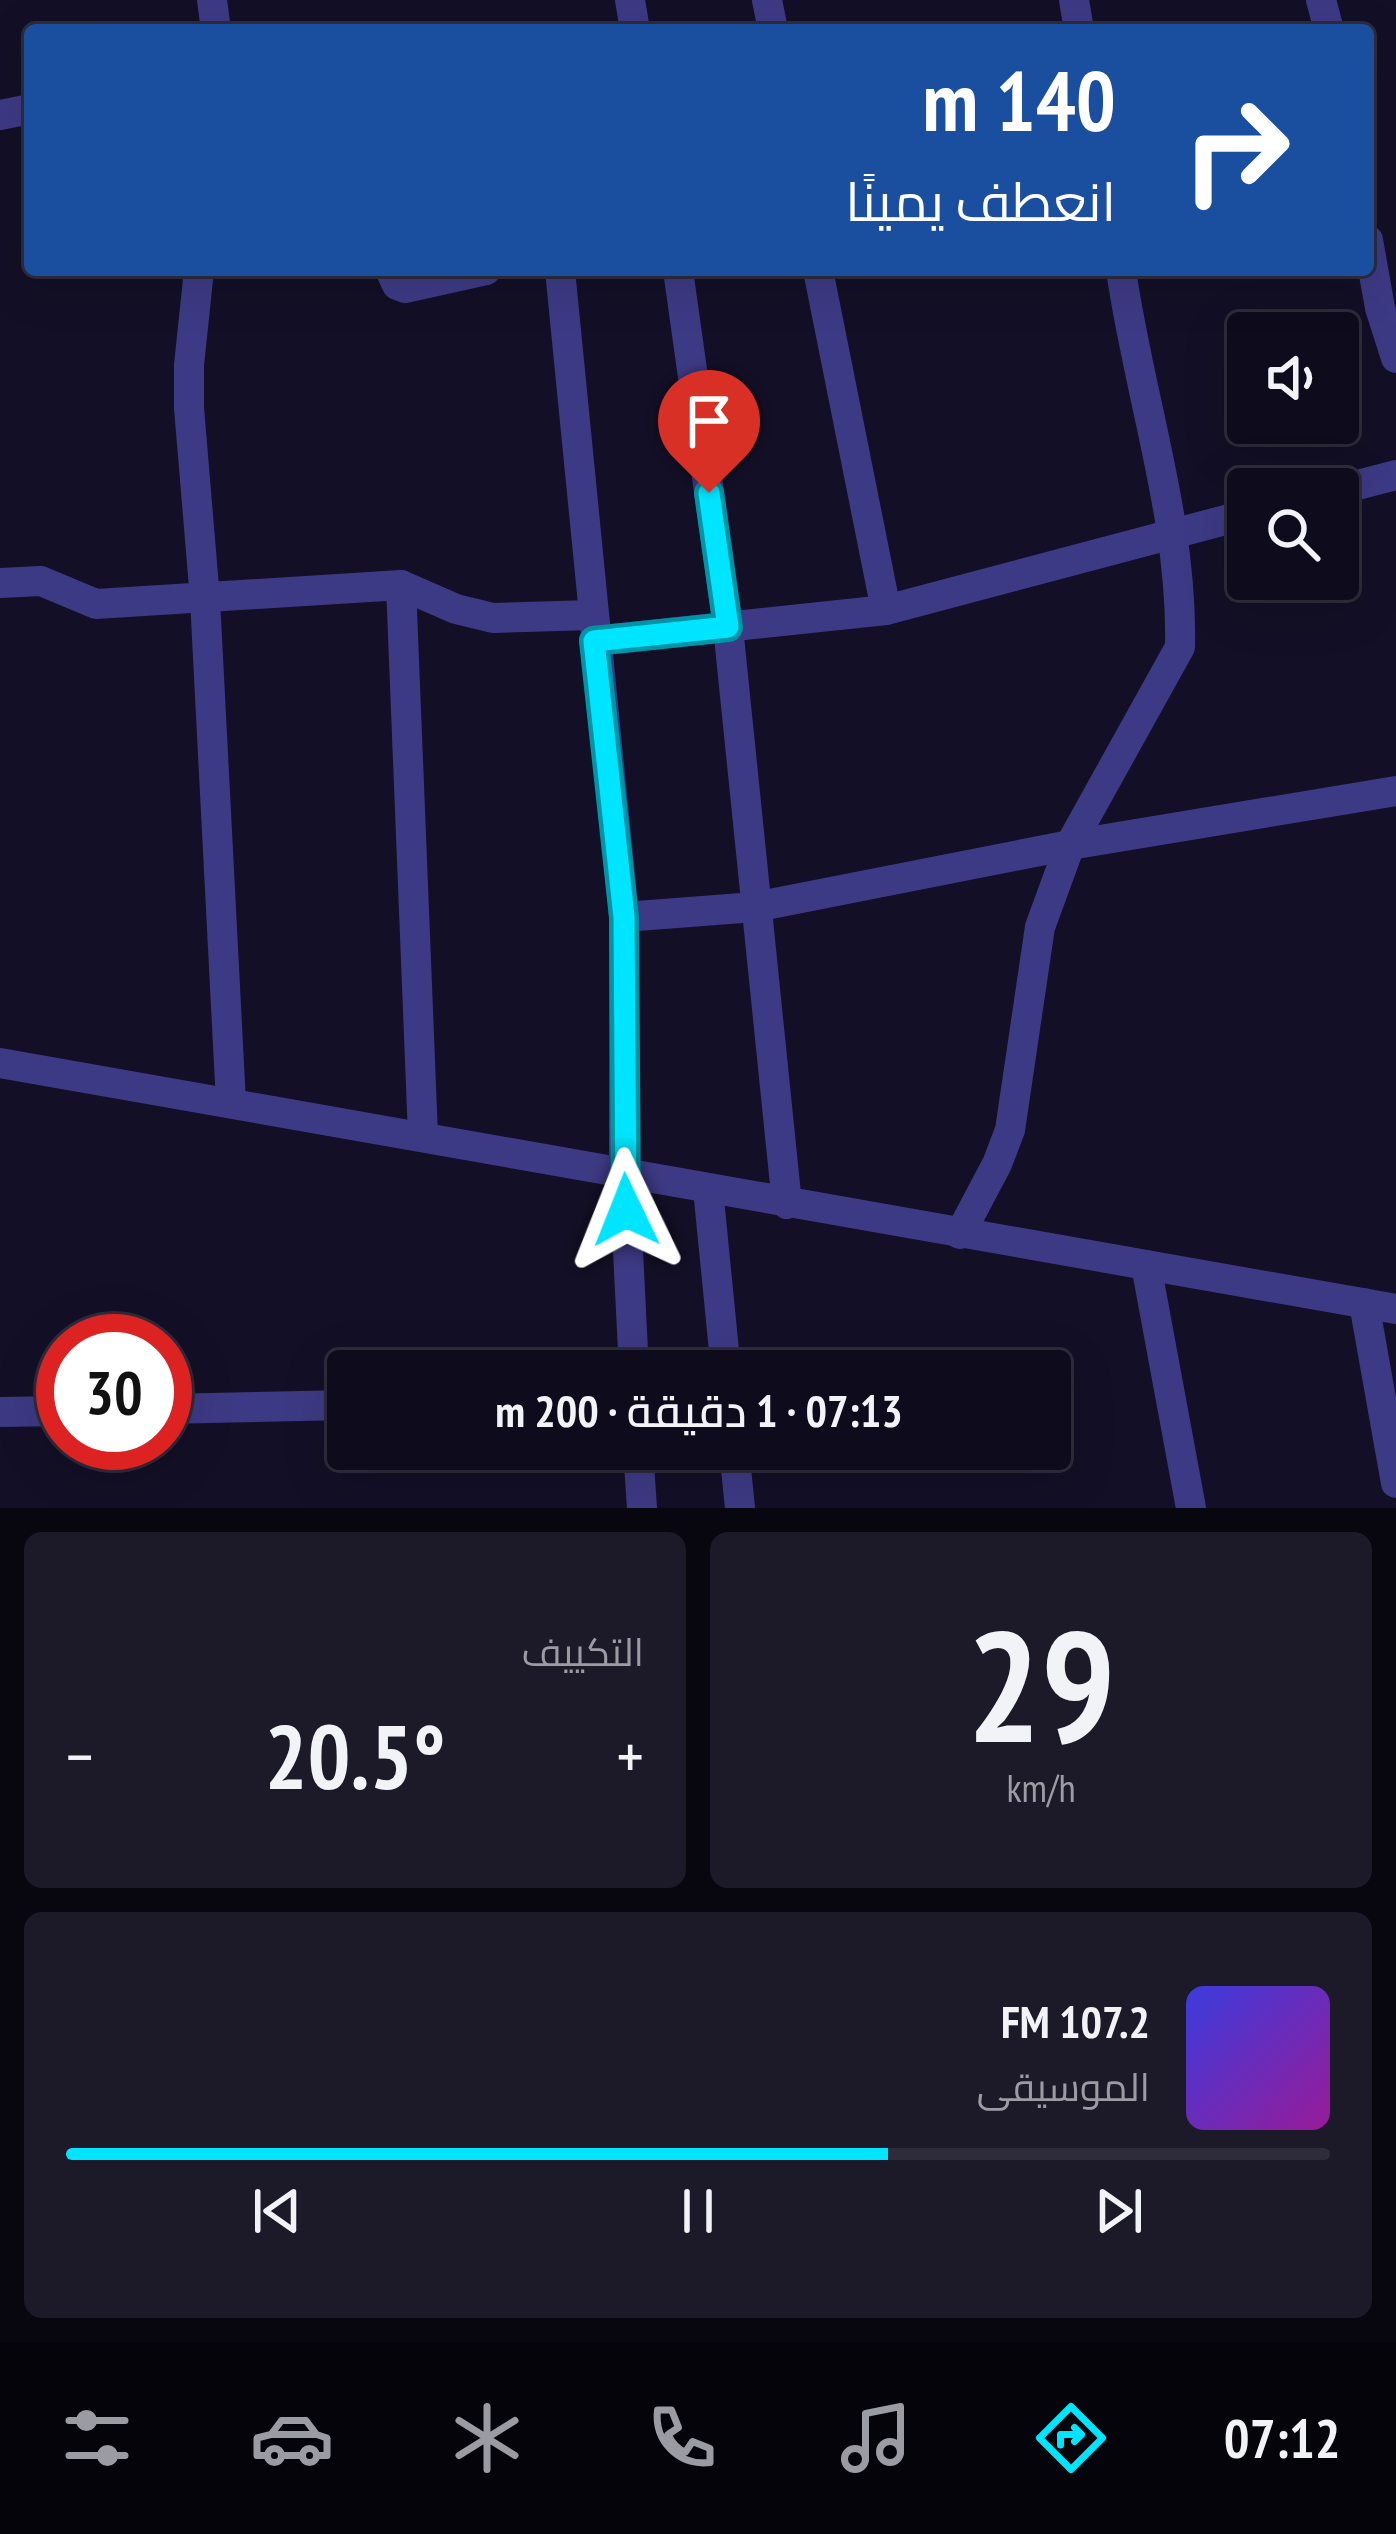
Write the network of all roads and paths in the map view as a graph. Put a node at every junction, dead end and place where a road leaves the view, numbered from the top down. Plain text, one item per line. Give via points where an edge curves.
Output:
1 (1374, 271) edge
2 (198, 276) edge
3 (393, 276) edge
4 (459, 276) edge
5 (561, 276) edge
6 (679, 276) edge
7 (819, 276) edge
8 (1122, 276) edge
9 (1396, 358) edge
10 (1396, 475) edge
11 (1359, 485) edge
12 (1227, 520) edge
13 (1173, 534) junction
14 (0, 583) edge
15 (401, 585) junction
16 (205, 599) junction
17 (886, 610) junction
18 (728, 627) junction
19 (593, 628) junction
20 (1396, 791) edge
21 (1070, 845) junction
22 (755, 907) junction
23 (624, 917) junction
24 (0, 1063) edge
25 (231, 1103) junction
26 (423, 1136) junction
27 (624, 1171) junction
28 (708, 1189) junction
29 (787, 1204) junction
30 (960, 1234) junction
31 (1146, 1265) junction
32 (1364, 1303) junction
33 (1396, 1309) edge
34 (633, 1350) edge
35 (724, 1350) edge
36 (327, 1405) edge
37 (192, 1408) edge
38 (36, 1411) edge
39 (0, 1412) edge
40 (639, 1470) edge
41 (736, 1470) edge
42 (1396, 1484) edge
43 (642, 1508) edge
44 (740, 1508) edge
45 (1190, 1508) edge

1 - 9 street
2 - 16 street via 189,408
3 - 4 street via 405,288
5 - 19 street
6 - 18 street
7 - 17 street
8 - 13 street
10 - 11 street
12 - 13 street
13 - 17 street
13 - 21 street via 1180,647
14 - 16 street via 40,580 96,604
15 - 16 street
15 - 19 street via 493,618
15 - 26 street
16 - 25 street
17 - 18 street
18 - 19 street
18 - 22 street
19 - 23 street
20 - 21 street
21 - 22 street
21 - 30 street via 1040,927 1010,1130
22 - 23 street
22 - 29 street
23 - 27 street
24 - 25 street
25 - 26 street
26 - 27 street
27 - 28 street
27 - 34 street
28 - 29 street
28 - 35 street
29 - 30 street
30 - 31 street
31 - 32 street
31 - 45 street
32 - 33 street
32 - 42 street
36 - 37 street
38 - 39 street
40 - 43 street
41 - 44 street

